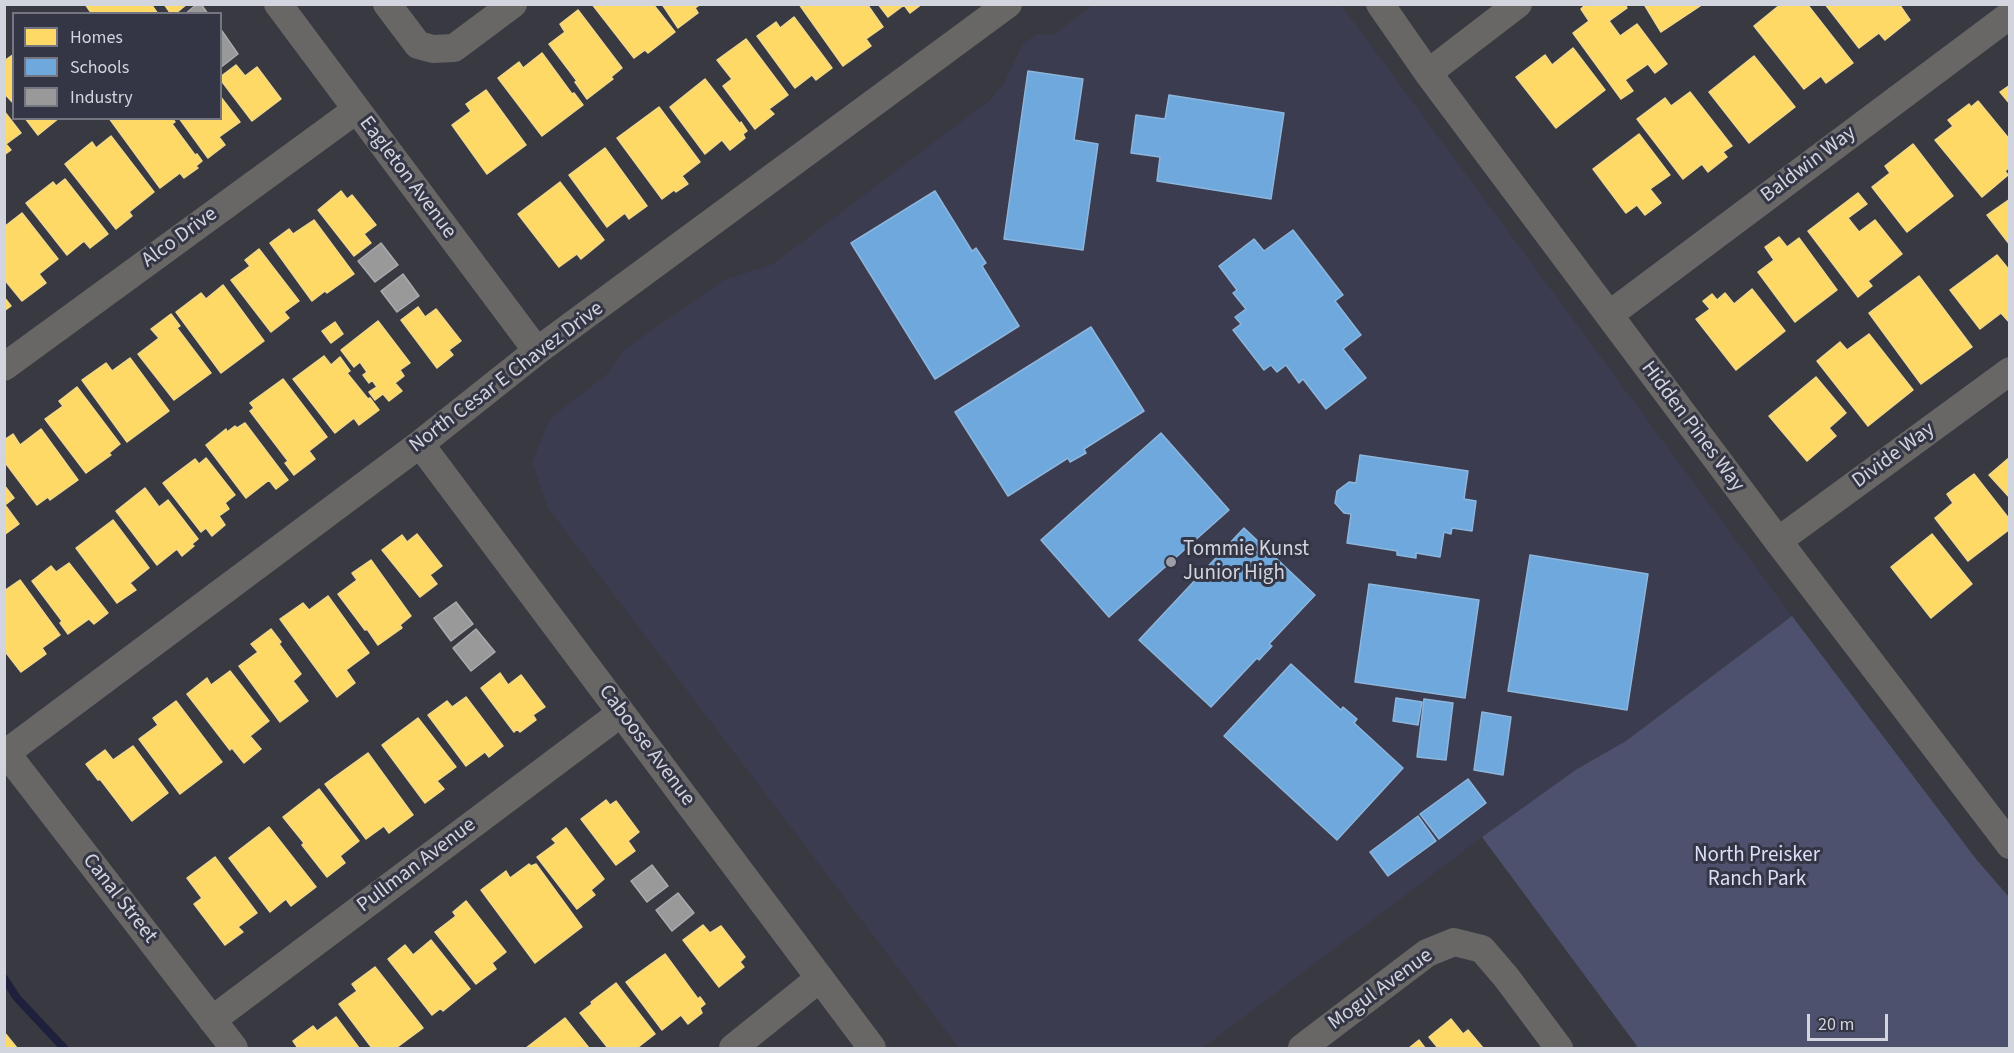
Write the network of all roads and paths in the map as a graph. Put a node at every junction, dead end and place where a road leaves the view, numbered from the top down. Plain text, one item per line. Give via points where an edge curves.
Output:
1 (278, 4) edge
2 (387, 4) edge
3 (513, 4) edge
4 (1008, 4) edge
5 (1380, 4) edge
6 (1518, 4) edge
7 (2010, 15) edge
8 (1428, 73) junction
9 (356, 110) junction
10 (1609, 315) junction
11 (537, 351) junction
12 (4, 367) edge
13 (2010, 371) edge
14 (420, 444) junction
15 (1778, 541) junction
16 (621, 713) junction
17 (5, 751) edge
18 (2010, 846) edge
19 (820, 978) junction
20 (212, 1020) junction
21 (234, 1048) edge
22 (733, 1048) edge
23 (872, 1048) edge
24 (1302, 1048) edge
25 (1559, 1048) edge

1 - 9 street, Eagleton Avenue
2 - 3 street via 418,45 433,49 454,48
4 - 11 street, North Cesar E Chavez Drive
5 - 8 street, Hidden Pines Way
6 - 8 street
7 - 10 street, Baldwin Way
8 - 10 street, Hidden Pines Way
9 - 11 street, Eagleton Avenue
9 - 12 street, Alco Drive
10 - 15 street, Hidden Pines Way
11 - 14 street, North Cesar E Chavez Drive
13 - 15 street, Divide Way
14 - 16 street, Caboose Avenue
14 - 17 street, North Cesar E Chavez Drive
15 - 18 street, Hidden Pines Way
16 - 19 street, Caboose Avenue
16 - 20 street, Pullman Avenue
17 - 20 street, Canal Street
19 - 22 street
19 - 23 street, Caboose Avenue
20 - 21 street, Canal Street
24 - 25 street, Mogul Avenue via 1427,953 1454,942 1482,949

